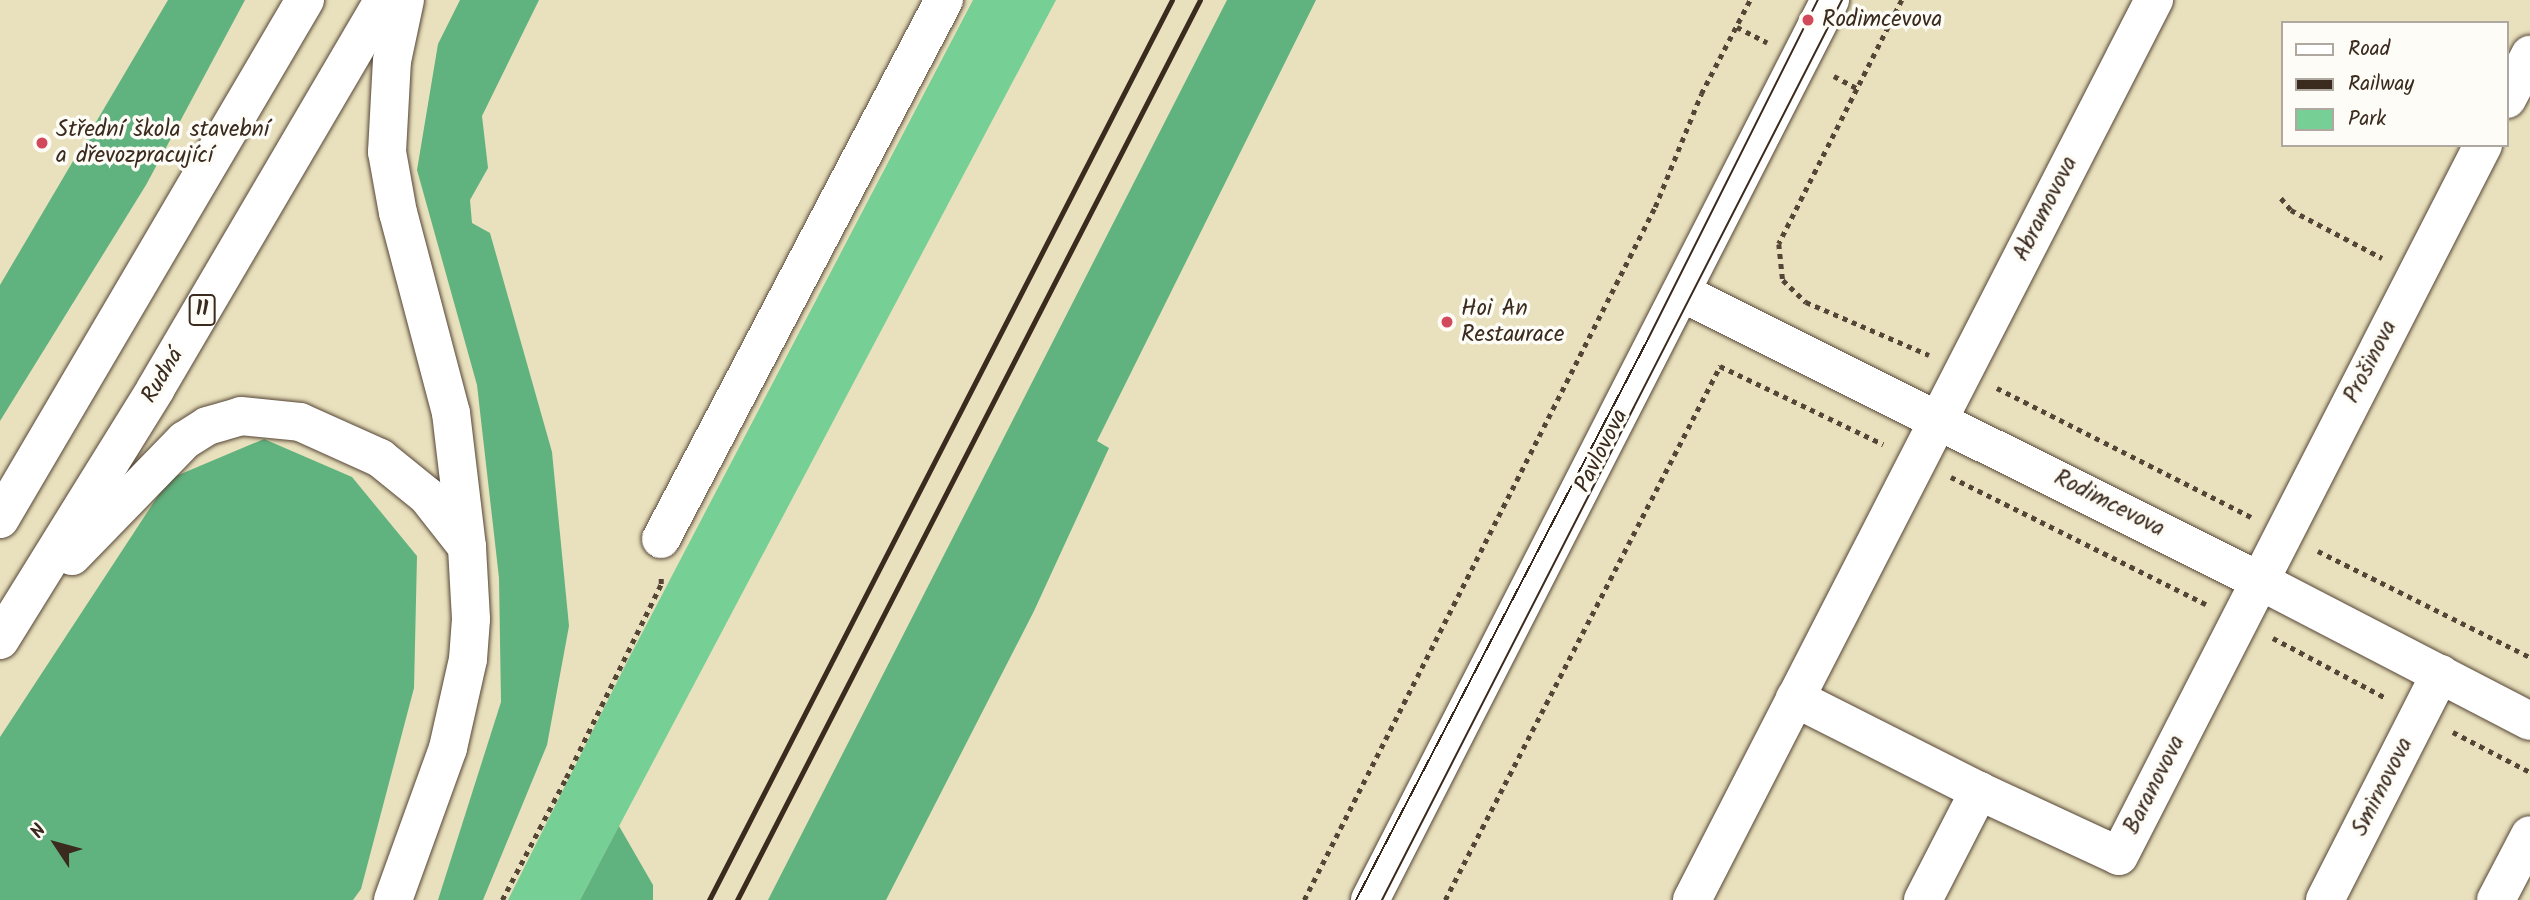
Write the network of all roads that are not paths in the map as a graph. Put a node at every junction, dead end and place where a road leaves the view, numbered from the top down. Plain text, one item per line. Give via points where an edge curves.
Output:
1 (305, 0) edge
2 (384, 0) edge
3 (405, 0) edge
4 (944, 0) edge
5 (1830, 0) edge
6 (2154, 0) edge
7 (2530, 55) edge
8 (2509, 95) edge
9 (2482, 147) edge
10 (1684, 294) junction
11 (1938, 418) junction
12 (0, 519) edge
13 (661, 539) road end
14 (467, 547) junction
15 (2259, 580) junction
16 (8, 628) edge
17 (2440, 674) junction
18 (1795, 698) junction
19 (2530, 721) edge
20 (1979, 791) junction
21 (2530, 835) edge
22 (393, 900) edge
23 (1370, 900) edge
24 (1692, 900) edge
25 (1923, 900) edge
26 (2325, 900) edge
27 (2496, 900) edge

1 - 12 main road
2 - 16 main road, Rudná / 11 via 156,388
3 - 14 main road via 392,61 387,152 398,213 451,413
4 - 13 main road
5 - 10 main road, Pavlovova
6 - 11 main road, Abramovova
7 - 8 main road
9 - 15 main road, Prošinova
10 - 11 main road, Rodimcevova
10 - 23 main road, Pavlovova
11 - 15 main road, Rodimcevova
11 - 18 main road
14 - 16 main road via 426,496 380,458 300,422 241,416 207,426 166,457
14 - 22 main road via 471,619 460,698 433,799
15 - 17 main road, Rodimcevova
15 - 20 main road, Baranovova via 2119,856
17 - 19 main road, Rodimcevova
17 - 26 main road, Smirnovova
18 - 20 main road
18 - 24 main road
20 - 25 main road
21 - 27 main road

